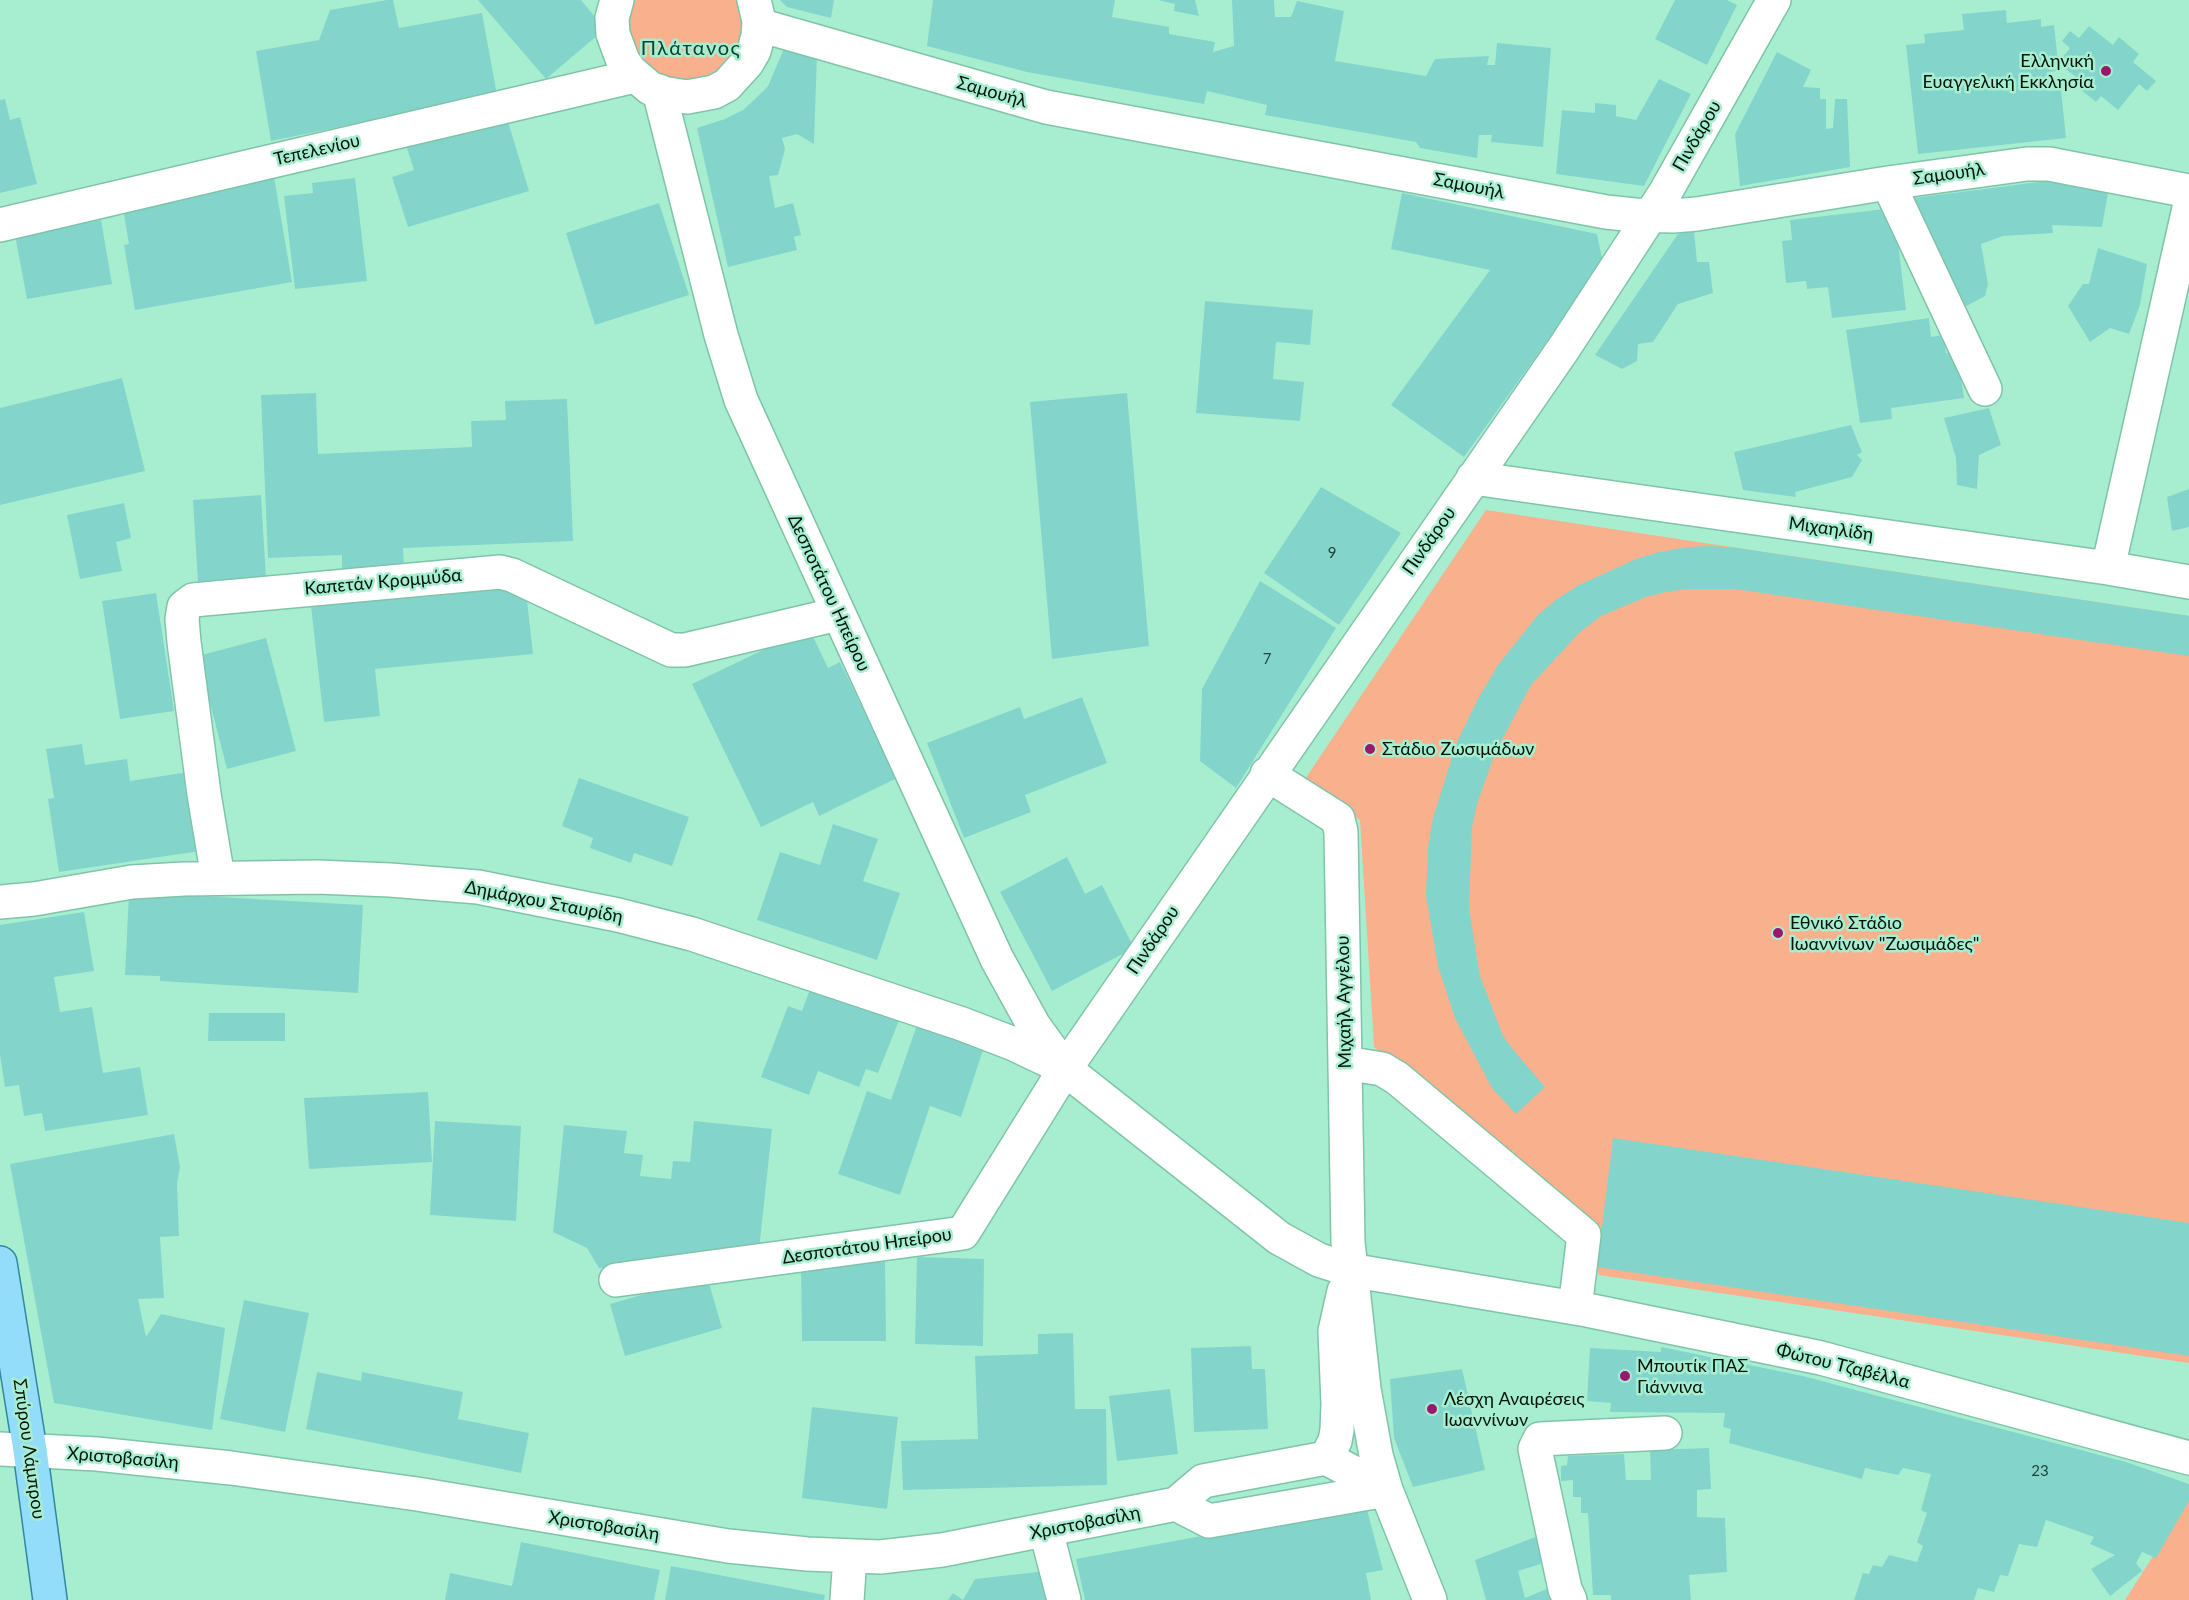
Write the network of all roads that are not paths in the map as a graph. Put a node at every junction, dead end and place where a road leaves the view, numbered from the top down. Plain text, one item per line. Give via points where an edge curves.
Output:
1 (1768, 2) edge
2 (607, 6) edge
3 (756, 12) edge
4 (647, 84) junction
5 (1888, 183) junction
6 (2189, 191) edge
7 (2189, 208) edge
8 (1649, 216) junction
9 (0, 225) edge
10 (1985, 389) dead end
11 (1473, 478) junction
12 (2108, 568) junction
13 (2189, 582) edge
14 (838, 614) junction
15 (1267, 774) junction
16 (218, 878) junction
17 (0, 902) edge
18 (1345, 1063) junction
19 (1065, 1069) junction
20 (1531, 1165) dead end
21 (0, 1263) edge
22 (1350, 1270) junction
23 (616, 1280) dead end
24 (3, 1300) edge
25 (1581, 1309) junction
26 (1665, 1433) dead end
27 (15, 1450) edge
28 (1326, 1458) junction
29 (2189, 1458) edge
30 (1386, 1490) junction
31 (1176, 1504) junction
32 (1046, 1531) junction
33 (850, 1557) junction
34 (50, 1600) edge
35 (847, 1600) edge
36 (1064, 1600) edge
37 (1430, 1600) edge
38 (1570, 1600) edge

1 - 8 street, Πινδάρου
2 - 4 street via 622,61
3 - 4 street via 754,51 727,85 700,96 674,96
3 - 8 street, Σαμουήλ via 1046,107 1606,212
4 - 9 street, Τεπελενίου
4 - 14 street, Δεσποτάτου Ηπείρου via 741,400
5 - 6 street, Σαμουήλ via 2012,165 2049,164
5 - 8 street, Σαμουήλ via 1697,214
5 - 10 street
7 - 12 street
8 - 11 street, Πινδάρου
11 - 12 street, Μιχαηλίδη
11 - 15 street, Πινδάρου
12 - 13 street, Μιχαηλίδη
14 - 16 street, Καπετάν Κρομμύδα via 671,650 500,572 194,600 184,607 183,631
14 - 19 street, Δεσποτάτου Ηπείρου via 997,959 1034,1026
15 - 18 street, Μιχαήλ Αγγέλου via 1338,819
15 - 19 street, Πινδάρου
16 - 17 street, Δημάρχου Σταυρίδη via 132,882
16 - 19 street, Δημάρχου Σταυρίδη via 442,884 515,893 618,915 740,950 962,1024
18 - 22 street, Μιχαήλ Αγγέλου
18 - 25 street via 1382,1069 1397,1078 1584,1235
19 - 22 street, Δεσποτάτου Ηπείρου via 1279,1238 1319,1260
19 - 23 street, Δεσποτάτου Ηπείρου via 963,1233
20 - 25 street via 1597,1221
21 - 24 main road, Σπύρου Λάμπρου
22 - 25 street, Φώτου Τζαβέλλα
22 - 28 street, Μιχαήλ Αγγέλου via 1335,1331 1337,1430
22 - 30 street, Μιχαήλ Αγγέλου via 1364,1389
24 - 27 main road, Σπύρου Λάμπρου
25 - 29 street, Φώτου Τζαβέλλα via 1821,1358
26 - 38 street via 1540,1439 1535,1449
27 - 33 street, Χριστοβασίλη via 231,1468 417,1494 728,1546
27 - 34 main road, Σπύρου Λάμπρου
28 - 30 street
28 - 31 street, Χριστοβασίλη via 1203,1481
30 - 31 street via 1209,1521
30 - 37 street, Μιχαήλ Αγγέλου
31 - 32 street, Χριστοβασίλη
32 - 33 street, Χριστοβασίλη via 922,1553
32 - 36 street
33 - 35 street

